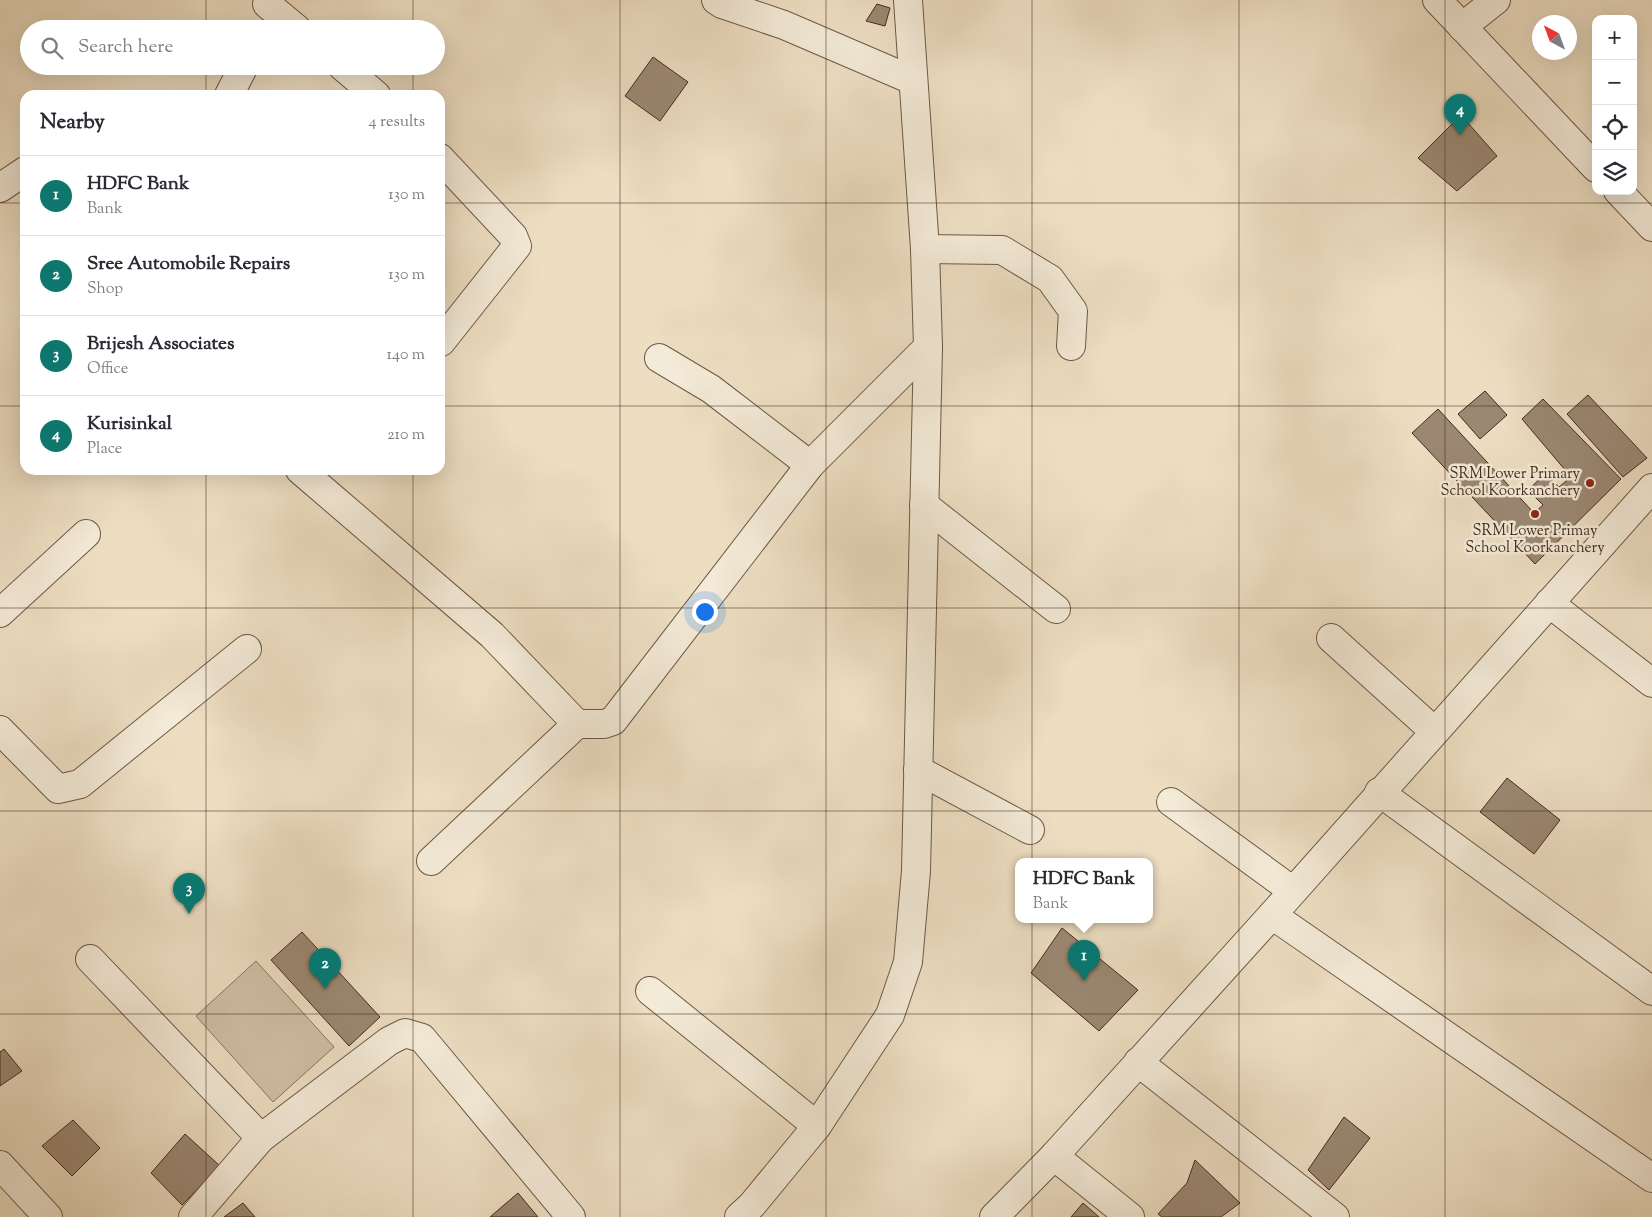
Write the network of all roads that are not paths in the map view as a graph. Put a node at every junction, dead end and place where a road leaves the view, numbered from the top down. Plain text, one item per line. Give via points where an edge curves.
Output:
1 (716, 0) edge
2 (908, 0) edge
3 (1438, 0) edge
4 (1496, 0) edge
5 (265, 11) edge
6 (281, 20) edge
7 (1462, 27) junction
8 (239, 75) edge
9 (353, 75) edge
10 (912, 80) junction
11 (232, 90) edge
12 (370, 90) edge
13 (445, 163) edge
14 (1592, 164) edge
15 (20, 174) edge
16 (0, 188) edge
17 (1622, 195) edge
18 (1652, 227) edge
19 (925, 249) junction
20 (445, 338) edge
21 (1071, 346) dead end
22 (928, 347) junction
23 (659, 358) dead end
24 (810, 465) junction
25 (306, 475) edge
26 (1652, 488) edge
27 (924, 504) junction
28 (86, 534) dead end
29 (1549, 602) junction
30 (1056, 609) dead end
31 (0, 614) edge
32 (1331, 638) dead end
33 (247, 649) dead end
34 (1652, 683) edge
35 (578, 724) junction
36 (0, 730) edge
37 (1434, 731) junction
38 (918, 770) junction
39 (1379, 792) junction
40 (1172, 802) dead end
41 (1030, 830) dead end
42 (431, 861) dead end
43 (1293, 891) junction
44 (1272, 915) junction
45 (90, 959) dead end
46 (650, 991) dead end
47 (1652, 991) edge
48 (1138, 1062) junction
49 (817, 1126) junction
50 (261, 1138) junction
51 (1054, 1156) junction
52 (0, 1165) edge
53 (1652, 1178) edge
54 (752, 1213) edge
55 (48, 1217) edge
56 (192, 1217) edge
57 (570, 1217) edge
58 (994, 1217) edge
59 (1130, 1217) edge
60 (1335, 1217) edge

1 - 10 street via 784,24
2 - 10 street
3 - 7 street
4 - 7 street
5 - 6 street
7 - 14 street
8 - 11 street
9 - 12 street
10 - 19 street
13 - 20 street via 513,236 517,246
15 - 16 street
17 - 18 street
19 - 21 street via 1002,250 1050,279 1073,311
19 - 22 street
22 - 24 street
22 - 27 street
23 - 24 street via 711,388
24 - 35 street via 612,721
25 - 35 street via 492,635
26 - 29 street
27 - 30 street
27 - 38 street
28 - 31 street
29 - 34 street
29 - 37 street
32 - 37 street
33 - 36 street via 80,784 58,789
35 - 42 street
37 - 39 street
38 - 41 street
38 - 49 street via 916,871 908,962 890,1015
39 - 43 street
39 - 47 street
40 - 43 street
43 - 44 street
44 - 48 street
44 - 53 street
45 - 50 street
46 - 49 street
48 - 51 street
48 - 60 street
49 - 54 street
50 - 56 street
50 - 57 street via 389,1041 405,1033 422,1038
51 - 58 street
51 - 59 street
52 - 55 street

